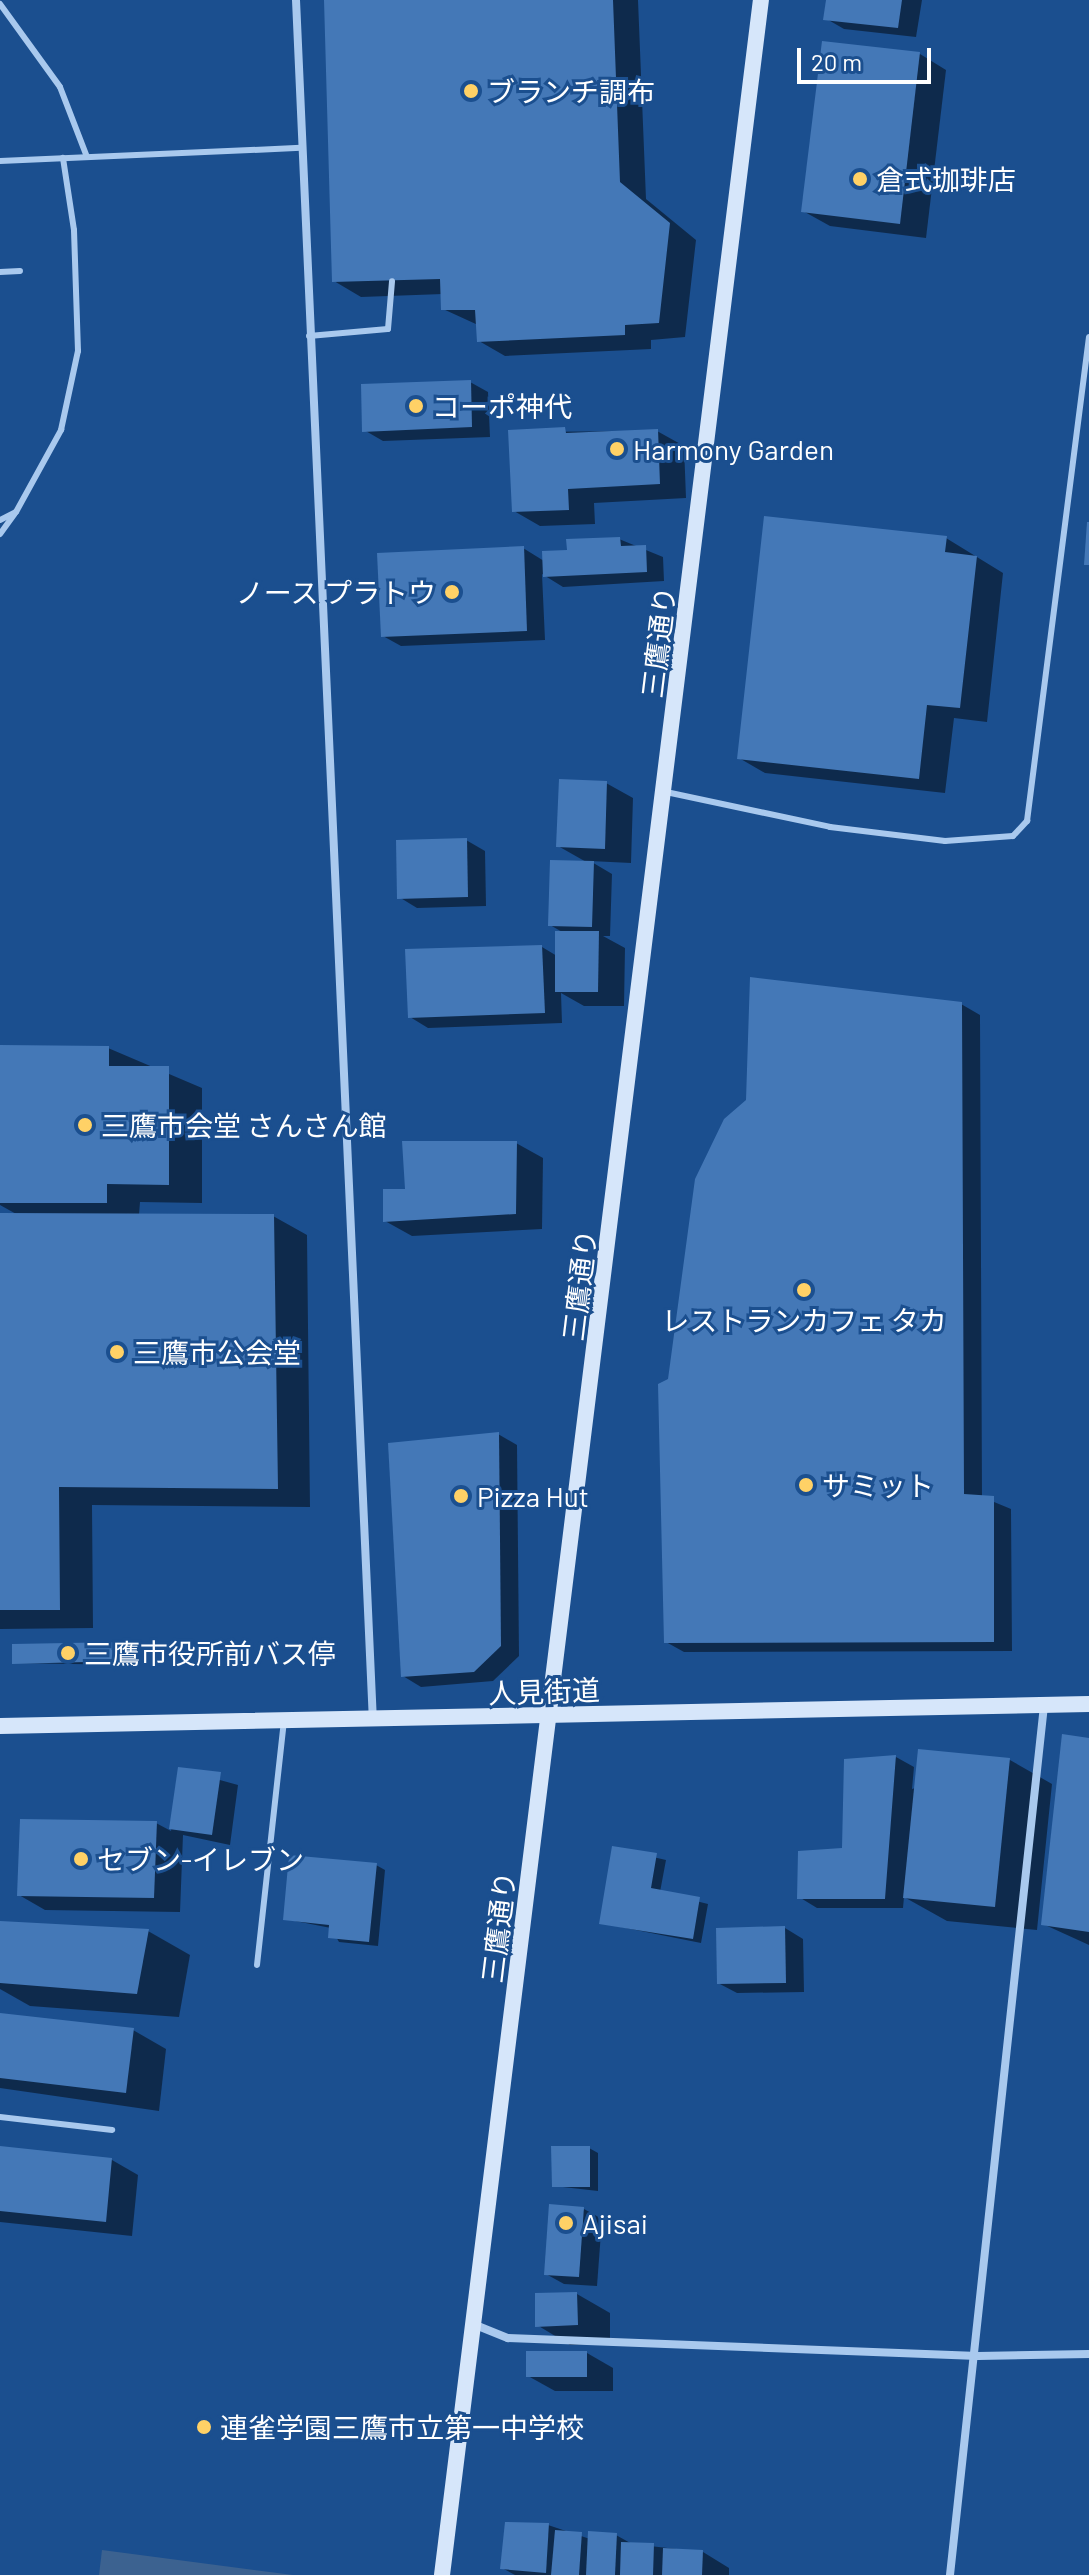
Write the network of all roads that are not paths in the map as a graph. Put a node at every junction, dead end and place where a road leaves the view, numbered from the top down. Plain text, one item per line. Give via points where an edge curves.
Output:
1 (296, 0) edge
2 (302, 0) edge
3 (761, 0) edge
4 (0, 4) edge
5 (301, 148) junction
6 (87, 157) junction
7 (63, 158) junction
8 (0, 161) edge
9 (20, 271) dead end
10 (0, 272) edge
11 (392, 281) dead end
12 (307, 336) junction
13 (1089, 337) edge
14 (16, 512) junction
15 (0, 520) edge
16 (0, 534) edge
17 (666, 792) junction
18 (1089, 1704) edge
19 (1044, 1706) junction
20 (551, 1717) junction
21 (373, 1720) junction
22 (284, 1722) junction
23 (0, 1728) edge
24 (257, 1965) dead end
25 (0, 2117) edge
26 (112, 2130) dead end
27 (473, 2324) junction
28 (1089, 2354) edge
29 (978, 2356) junction
30 (442, 2575) edge
31 (950, 2575) edge

1 - 2 lane
1 - 5 street
3 - 17 main road, 三鷹通り
4 - 6 lane via 60,87
5 - 6 lane
5 - 12 street
6 - 7 lane
7 - 8 lane
7 - 14 lane via 74,230 78,351 61,430
9 - 10 lane
11 - 12 lane via 388,329
12 - 21 street
13 - 17 lane via 1027,821 1013,836 945,841
14 - 15 lane
14 - 16 lane
17 - 20 main road, 三鷹通り
18 - 19 main road, 人見街道
19 - 20 main road, 人見街道
19 - 29 street
20 - 21 main road, 人見街道
20 - 27 main road, 三鷹通り
21 - 22 main road, 人見街道
22 - 23 main road, 人見街道
22 - 24 lane
25 - 26 lane
27 - 29 street via 508,2338
27 - 30 main road, 三鷹通り
28 - 29 street
29 - 31 street

